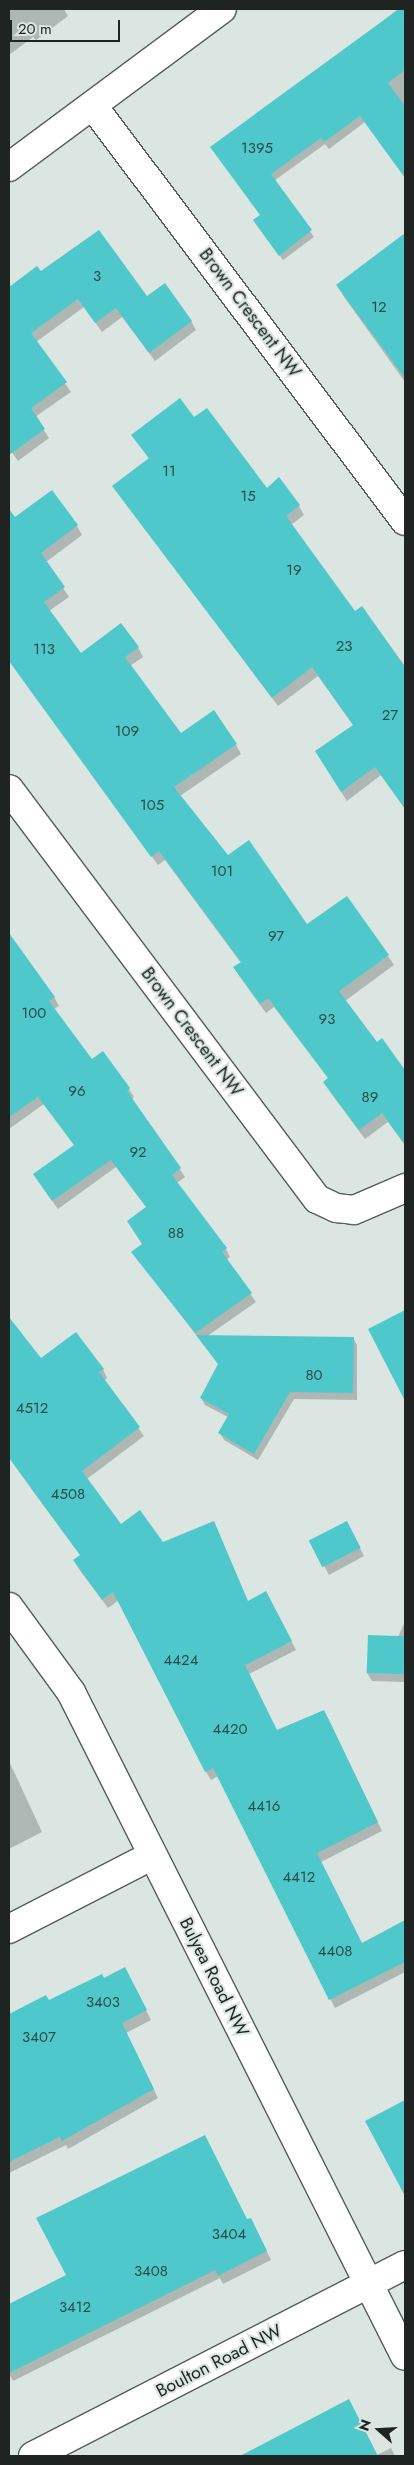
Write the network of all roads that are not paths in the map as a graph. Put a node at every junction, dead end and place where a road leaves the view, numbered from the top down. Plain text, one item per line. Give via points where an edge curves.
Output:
1 (222, 9) edge
2 (93, 106) junction
3 (9, 167) edge
4 (405, 521) edge
5 (9, 789) edge
6 (405, 1188) edge
7 (9, 1608) edge
8 (151, 1856) junction
9 (9, 1929) edge
10 (405, 2265) edge
11 (368, 2284) junction
12 (405, 2356) edge
13 (33, 2456) edge

1 - 2 street
2 - 3 street
2 - 4 street, Brown Crescent NW
5 - 6 street, Brown Crescent NW via 317,1199 336,1208 354,1210
7 - 8 street, Bulyea Road NW via 71,1692
8 - 9 street
8 - 11 street, Bulyea Road NW
10 - 11 street, Boulton Road NW
11 - 12 street, Bulyea Road NW
11 - 13 street, Boulton Road NW

